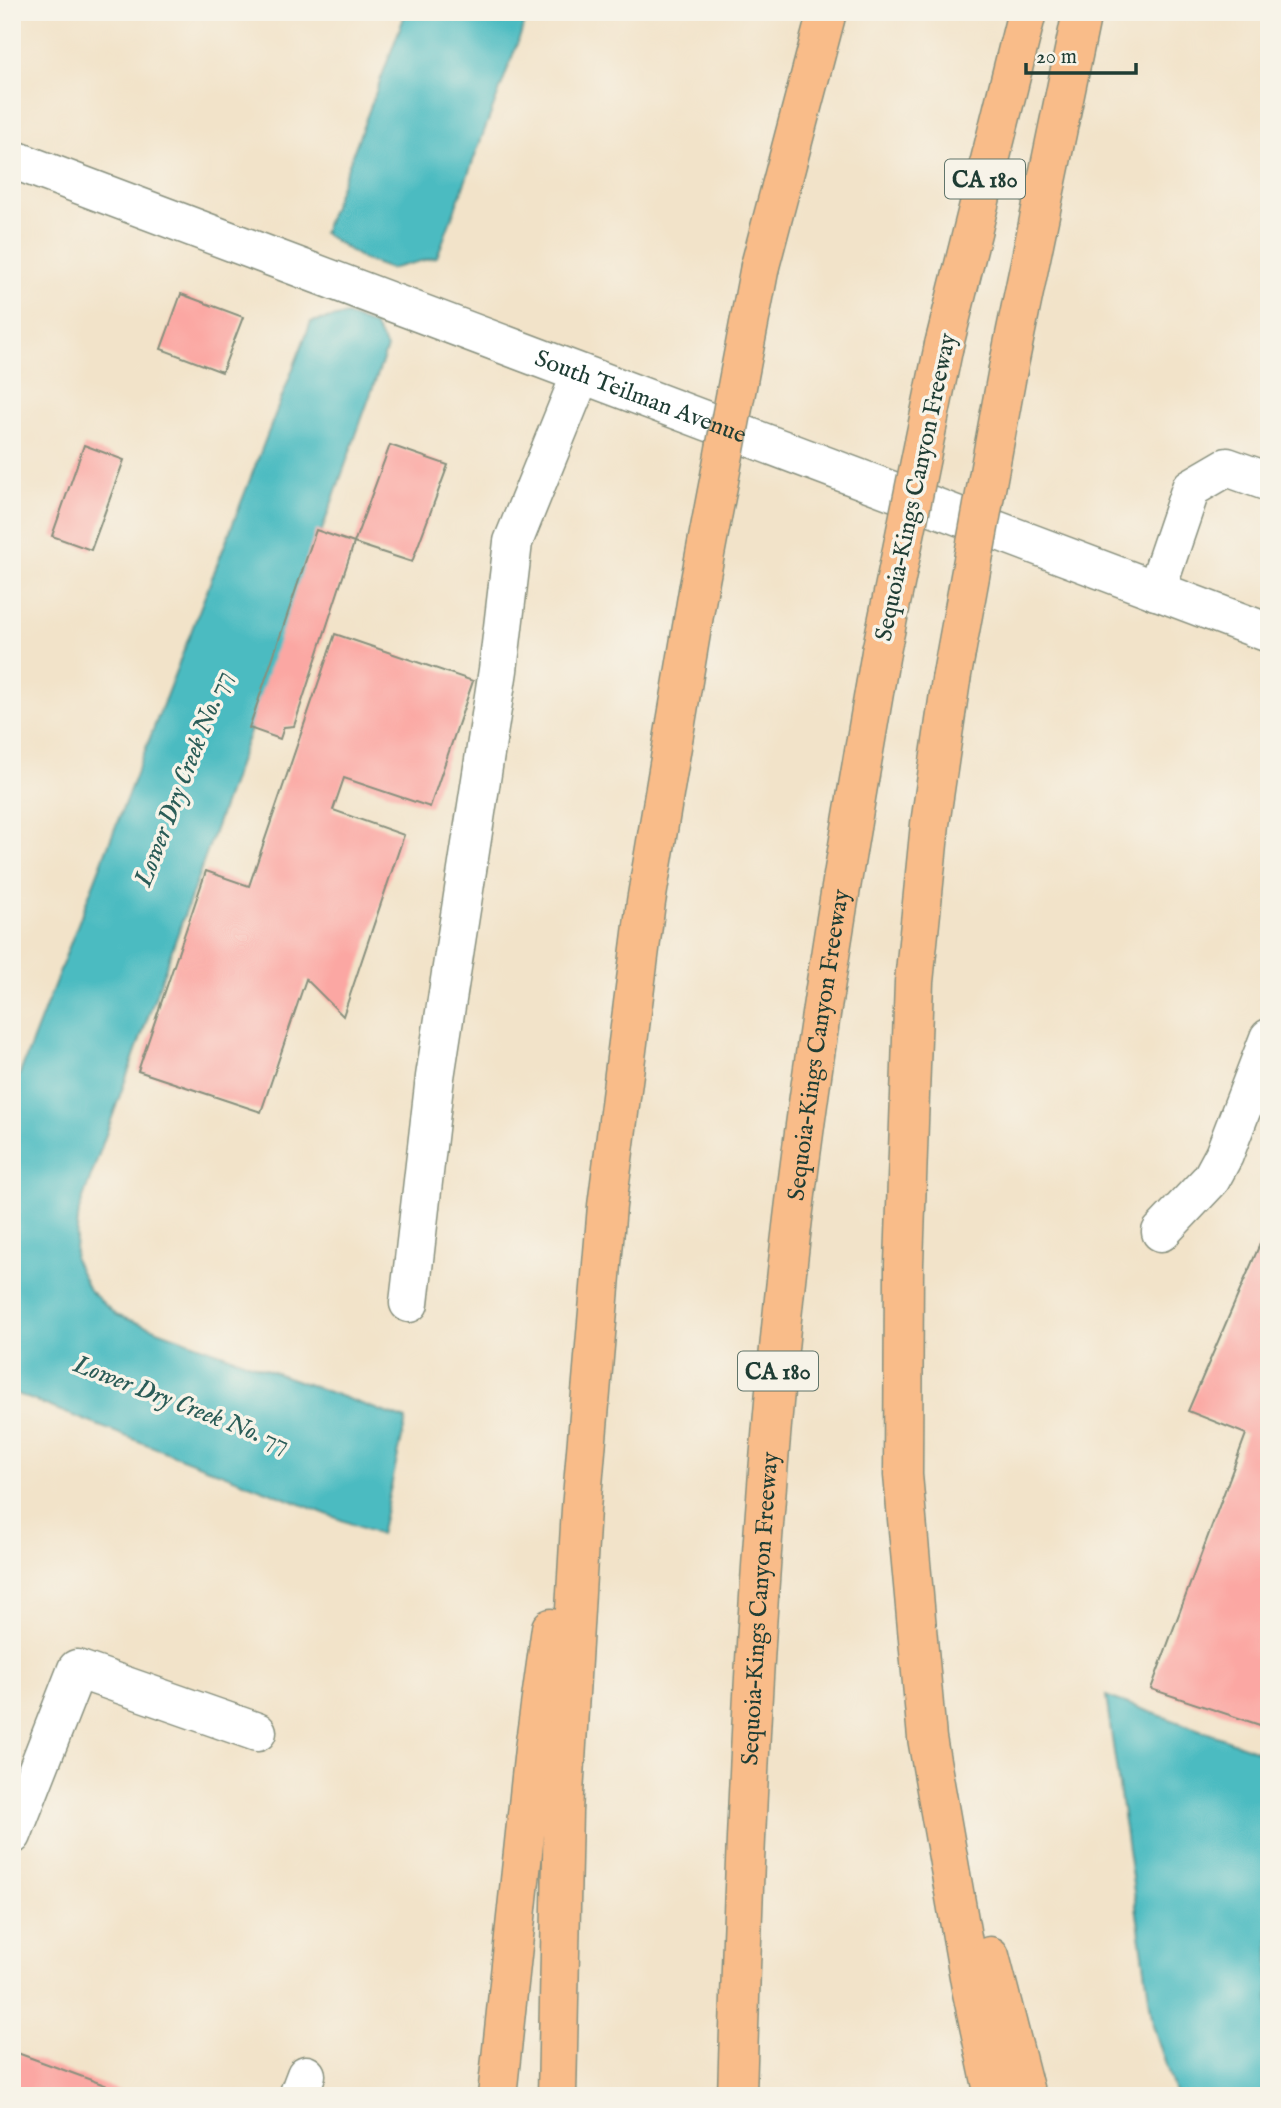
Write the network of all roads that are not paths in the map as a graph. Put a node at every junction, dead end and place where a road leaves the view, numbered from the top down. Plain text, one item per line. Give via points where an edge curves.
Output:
1 (827, 12) edge
2 (1027, 12) edge
3 (1082, 12) edge
4 (12, 159) edge
5 (581, 374) junction
6 (1269, 482) edge
7 (1156, 591) junction
8 (1269, 633) edge
9 (1269, 1038) edge
10 (607, 1206) junction
11 (1161, 1232) dead end
12 (904, 1264) junction
13 (409, 1303) dead end
14 (257, 1732) dead end
15 (12, 1835) edge
16 (497, 2096) edge
17 (556, 2096) edge
18 (737, 2096) edge
19 (994, 2096) edge
20 (1026, 2096) edge

1 - 10 highway, bridge via 760,266 698,590 646,902
2 - 18 highway, Sequoia–Kings Canyon Freeway / CA 180, bridge via 944,345 881,652 827,963 790,1245 761,1557 744,1843
3 - 12 highway, bridge via 1008,369 951,680 930,824 914,982
4 - 5 street, South Teilman Avenue
5 - 7 street, South Teilman Avenue
5 - 13 street via 513,542 498,670 435,1077
6 - 7 street via 1227,467 1191,488
7 - 8 street, South Teilman Avenue
9 - 11 street via 1211,1179
10 - 16 highway via 534,1749
10 - 17 highway via 581,1509 564,1797
12 - 19 highway via 903,1475 928,1738
12 - 20 highway via 947,1719 992,1970
14 - 15 street via 77,1669

